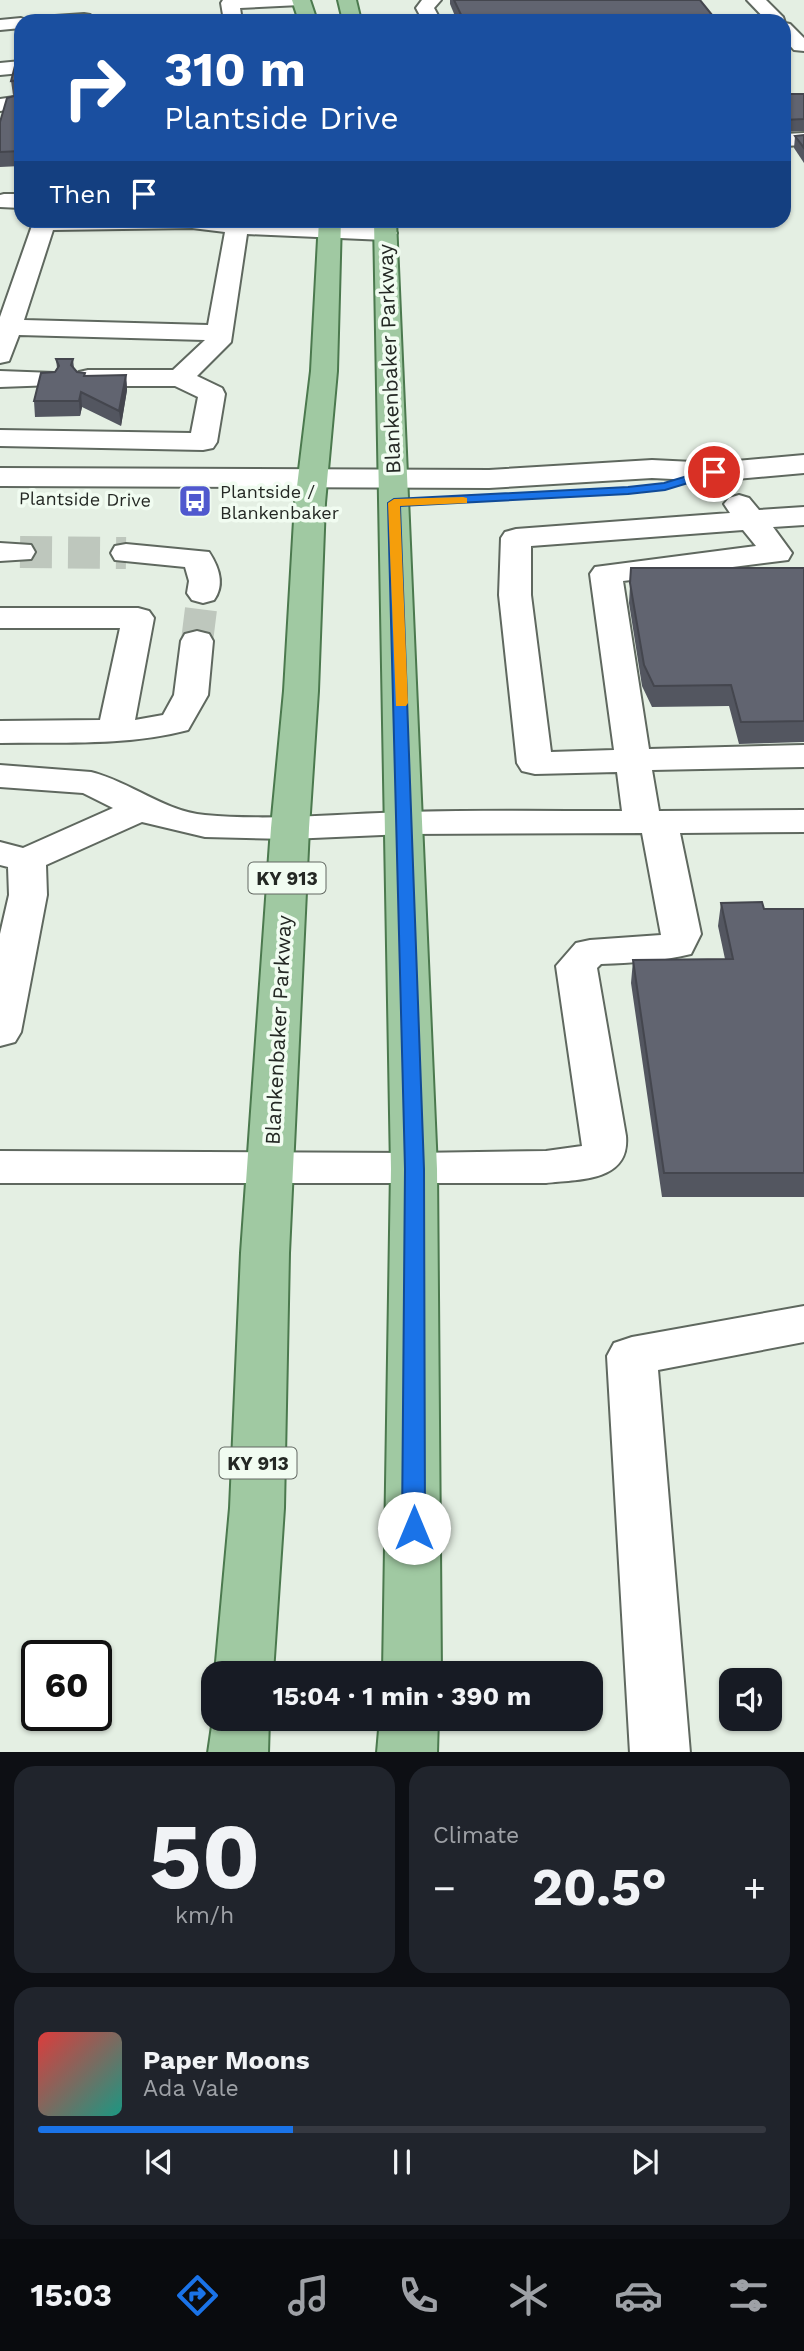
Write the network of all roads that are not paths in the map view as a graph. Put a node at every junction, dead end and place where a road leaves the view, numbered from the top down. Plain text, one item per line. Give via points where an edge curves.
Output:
1 (301, 0) edge
2 (756, 0) edge
3 (230, 8) edge
4 (769, 14) edge
5 (791, 36) edge
6 (801, 46) dead end
7 (42, 228) edge
8 (237, 228) edge
9 (330, 228) edge
10 (385, 228) edge
11 (9, 327) junction
12 (220, 333) junction
13 (0, 355) edge
14 (180, 378) junction
15 (0, 379) edge
16 (45, 379) edge
17 (88, 379) edge
18 (0, 439) edge
19 (804, 464) edge
20 (714, 472) junction
21 (0, 477) edge
22 (393, 491) junction
23 (311, 492) junction
24 (0, 497) edge
25 (804, 516) edge
26 (751, 519) junction
27 (126, 552) tunnel mouth
28 (790, 553) edge
29 (203, 593) tunnel mouth
30 (0, 618) edge
31 (197, 641) tunnel mouth
32 (114, 731) junction
33 (0, 732) edge
34 (804, 756) edge
35 (634, 762) junction
36 (0, 776) edge
37 (142, 808) junction
38 (804, 821) edge
39 (651, 822) junction
40 (405, 823) junction
41 (289, 828) junction
42 (13, 856) edge
43 (0, 1032) edge
44 (0, 1167) edge
45 (269, 1168) junction
46 (415, 1169) junction
47 (804, 1325) edge
48 (245, 1661) edge
49 (412, 1661) edge
50 (239, 1731) edge
51 (408, 1731) edge
52 (238, 1752) edge
53 (407, 1752) edge
54 (660, 1752) edge

1 - 3 street
2 - 4 street
5 - 6 street
7 - 11 street
8 - 12 street
9 - 23 main road, Blankenbaker Parkway / KY 913 via 324,371
10 - 22 main road, Blankenbaker Parkway
11 - 12 street
11 - 13 street
12 - 14 street via 218,342
14 - 17 street
14 - 18 street via 212,394 203,442
15 - 16 street
19 - 20 street, Plantside Drive
20 - 22 street, Plantside Drive via 665,487 628,491
20 - 26 street
21 - 23 street, Plantside Drive
22 - 23 street, Plantside Drive
22 - 40 main road, Blankenbaker Parkway
23 - 24 street, Plantside Drive
23 - 41 main road, Blankenbaker Parkway / KY 913
25 - 26 street
26 - 28 street
26 - 35 street via 516,538 514,595 535,763
27 - 29 street via 198,559 205,581
28 - 35 street via 606,574
30 - 32 street via 138,618
31 - 32 street via 191,695 176,723
32 - 33 street
34 - 35 street via 721,755
35 - 39 street
36 - 37 street via 91,783
37 - 41 street via 163,818 205,826
37 - 42 street
38 - 39 street
39 - 40 street
39 - 46 street via 681,934 677,945 590,952 576,966 605,1151 593,1162 546,1167
40 - 41 street
40 - 46 main road, Blankenbaker Parkway
41 - 45 main road, Blankenbaker Parkway / KY 913
42 - 43 street via 29,895
44 - 45 street
45 - 46 street
45 - 48 main road, Blankenbaker Parkway / KY 913 via 257,1508
46 - 49 main road, Blankenbaker Parkway
47 - 54 street via 632,1356
50 - 52 main road
51 - 53 main road

